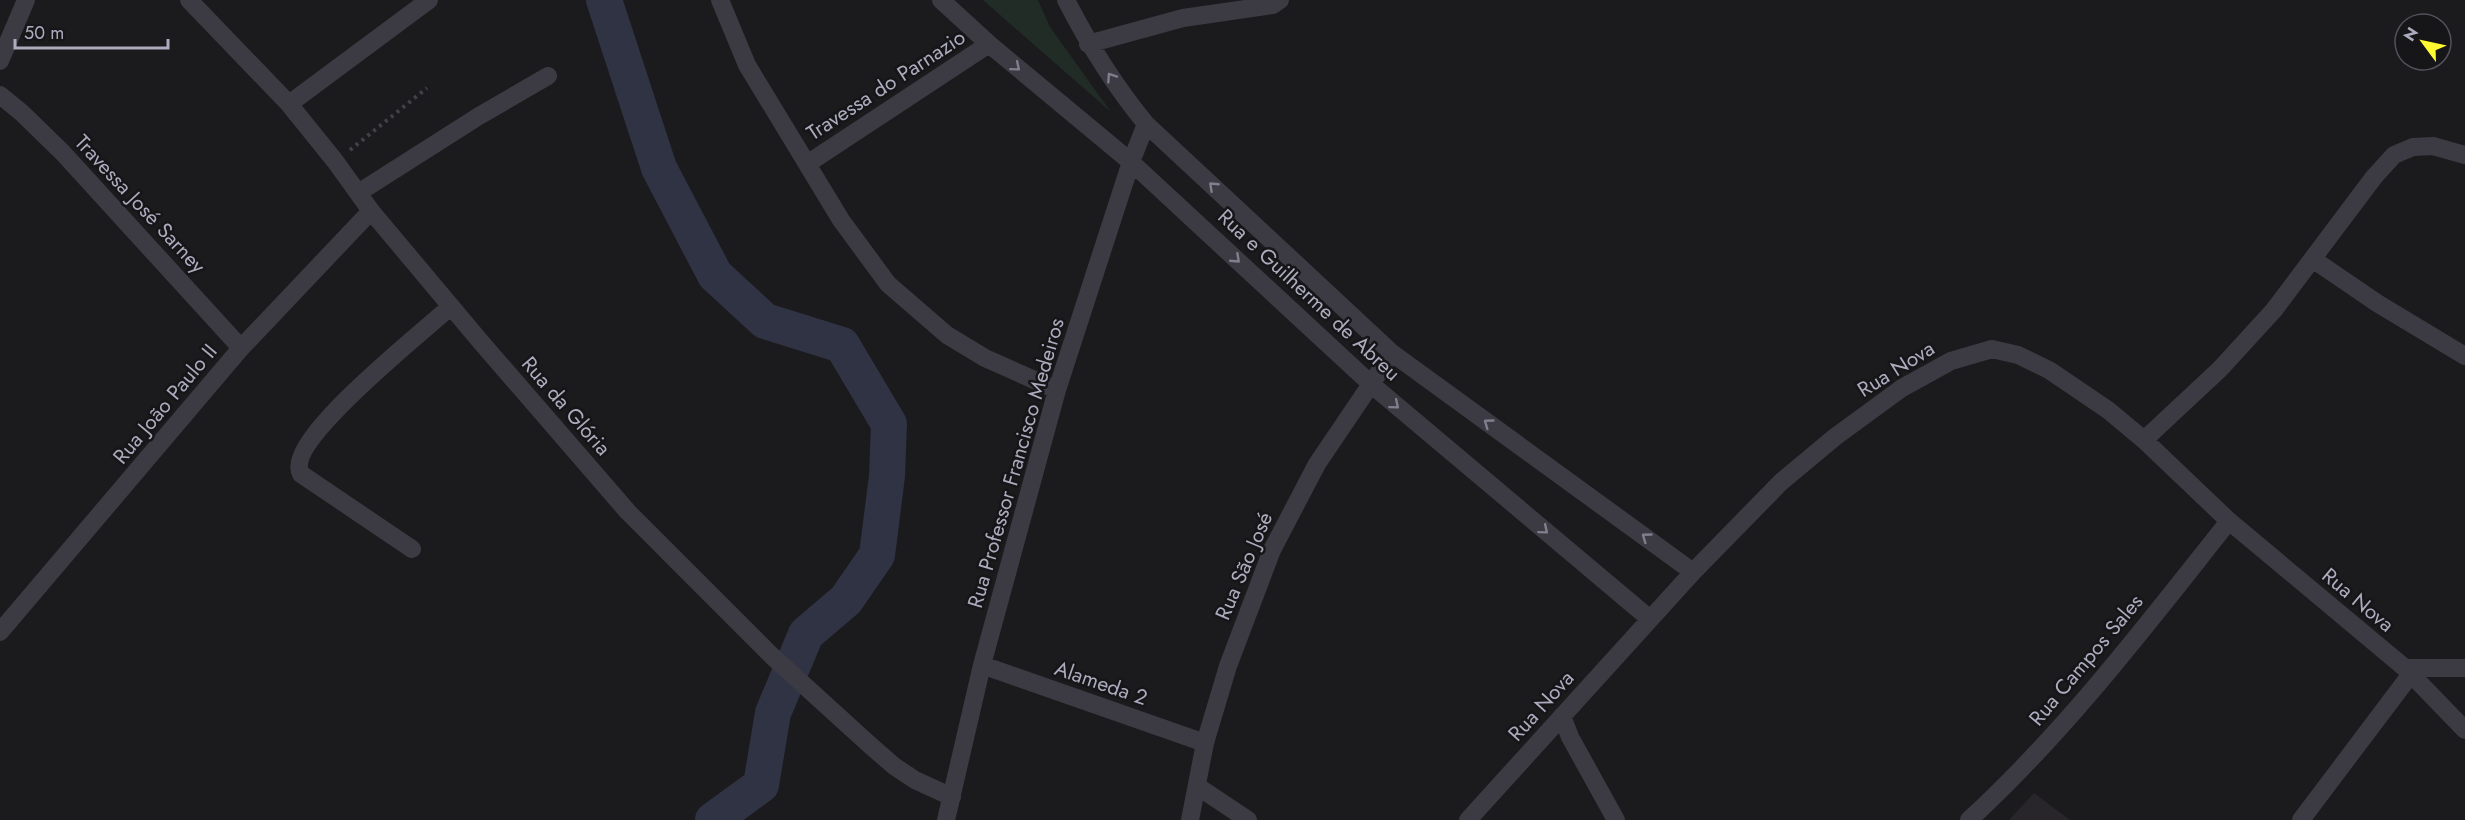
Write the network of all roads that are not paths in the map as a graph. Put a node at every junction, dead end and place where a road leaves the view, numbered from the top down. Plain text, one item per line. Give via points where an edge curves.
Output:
1 (26, 0) edge
2 (189, 0) edge
3 (429, 0) edge
4 (720, 0) edge
5 (941, 0) edge
6 (1066, 0) edge
7 (1280, 0) edge
8 (989, 44) junction
9 (1088, 44) junction
10 (0, 61) edge
11 (548, 76) dead end
12 (0, 95) edge
13 (289, 104) junction
14 (1146, 124) junction
15 (2465, 155) edge
16 (1131, 162) junction
17 (807, 164) junction
18 (358, 193) junction
19 (371, 211) junction
20 (2313, 260) junction
21 (451, 306) junction
22 (241, 348) junction
23 (1392, 353) junction
24 (2465, 356) edge
25 (1372, 385) junction
26 (1057, 390) junction
27 (2144, 440) junction
28 (2229, 521) junction
29 (412, 549) dead end
30 (1693, 572) junction
31 (1650, 619) junction
32 (0, 632) edge
33 (982, 665) junction
34 (2465, 668) edge
35 (2408, 671) junction
36 (1562, 716) junction
37 (2465, 730) edge
38 (1205, 743) junction
39 (1197, 786) junction
40 (952, 798) junction
41 (946, 820) edge
42 (1190, 820) edge
43 (1248, 820) edge
44 (1468, 820) edge
45 (1616, 820) edge
46 (1969, 820) edge
47 (2301, 820) edge

1 - 10 street
2 - 13 street, Rua da Glória
3 - 13 street
4 - 17 street, Travessa do Parnazio via 747,65
5 - 8 street, Rua e Guilherme de Abreu
6 - 9 street, Rua e Guilherme de Abreu
7 - 9 street via 1183,18
8 -> 16 street, Rua e Guilherme de Abreu
8 - 17 street, Travessa do Parnazio
14 -> 9 street, Rua e Guilherme de Abreu
11 - 18 street
12 - 22 street, Travessa José Sarney via 63,153
13 - 18 street, Rua da Glória
14 - 16 street, Rua Professor Francisco Medeiros
23 -> 14 street, Rua e Guilherme de Abreu
15 - 20 street via 2433,146 2403,149 2394,155
16 -> 25 street, Rua e Guilherme de Abreu
16 - 26 street, Rua Professor Francisco Medeiros
17 - 26 street, Travessa do Parnazio via 865,254 913,308 946,335 985,358
18 - 19 street, Rua da Glória
19 - 21 street, Rua da Glória
19 - 22 street, Rua João Paulo II
20 - 24 street
20 - 27 street via 2244,343
21 - 29 street via 330,416 312,436 298,462 301,474
21 - 40 street, Rua da Glória via 628,512 772,656 894,766
22 - 32 street, Rua João Paulo II
23 - 25 street, Rua São José
30 -> 23 street, Rua e Guilherme de Abreu
25 -> 31 street, Rua e Guilherme de Abreu
25 - 38 street, Rua São José via 1340,426 1272,550 1228,666
26 - 33 street, Rua Professor Francisco Medeiros
27 - 28 street, Rua Nova
27 - 30 street, Rua Nova via 2098,403 2018,354 1992,349 1973,353 1928,371 1834,437 1781,482
28 - 35 street, Rua Nova
28 - 46 street, Rua Campos Sales via 2077,707
30 - 31 street, Rua Nova
31 - 36 street, Rua Nova
33 - 38 street, Alameda 2
33 - 40 street, Rua Professor Francisco Medeiros
34 - 35 street
35 - 37 street, Rua Nova
35 - 47 street
36 - 44 street, Rua Nova
36 - 45 street
38 - 39 street, Rua São José
39 - 42 street, Rua São José
39 - 43 street
40 - 41 street, Rua Professor Francisco Medeiros

